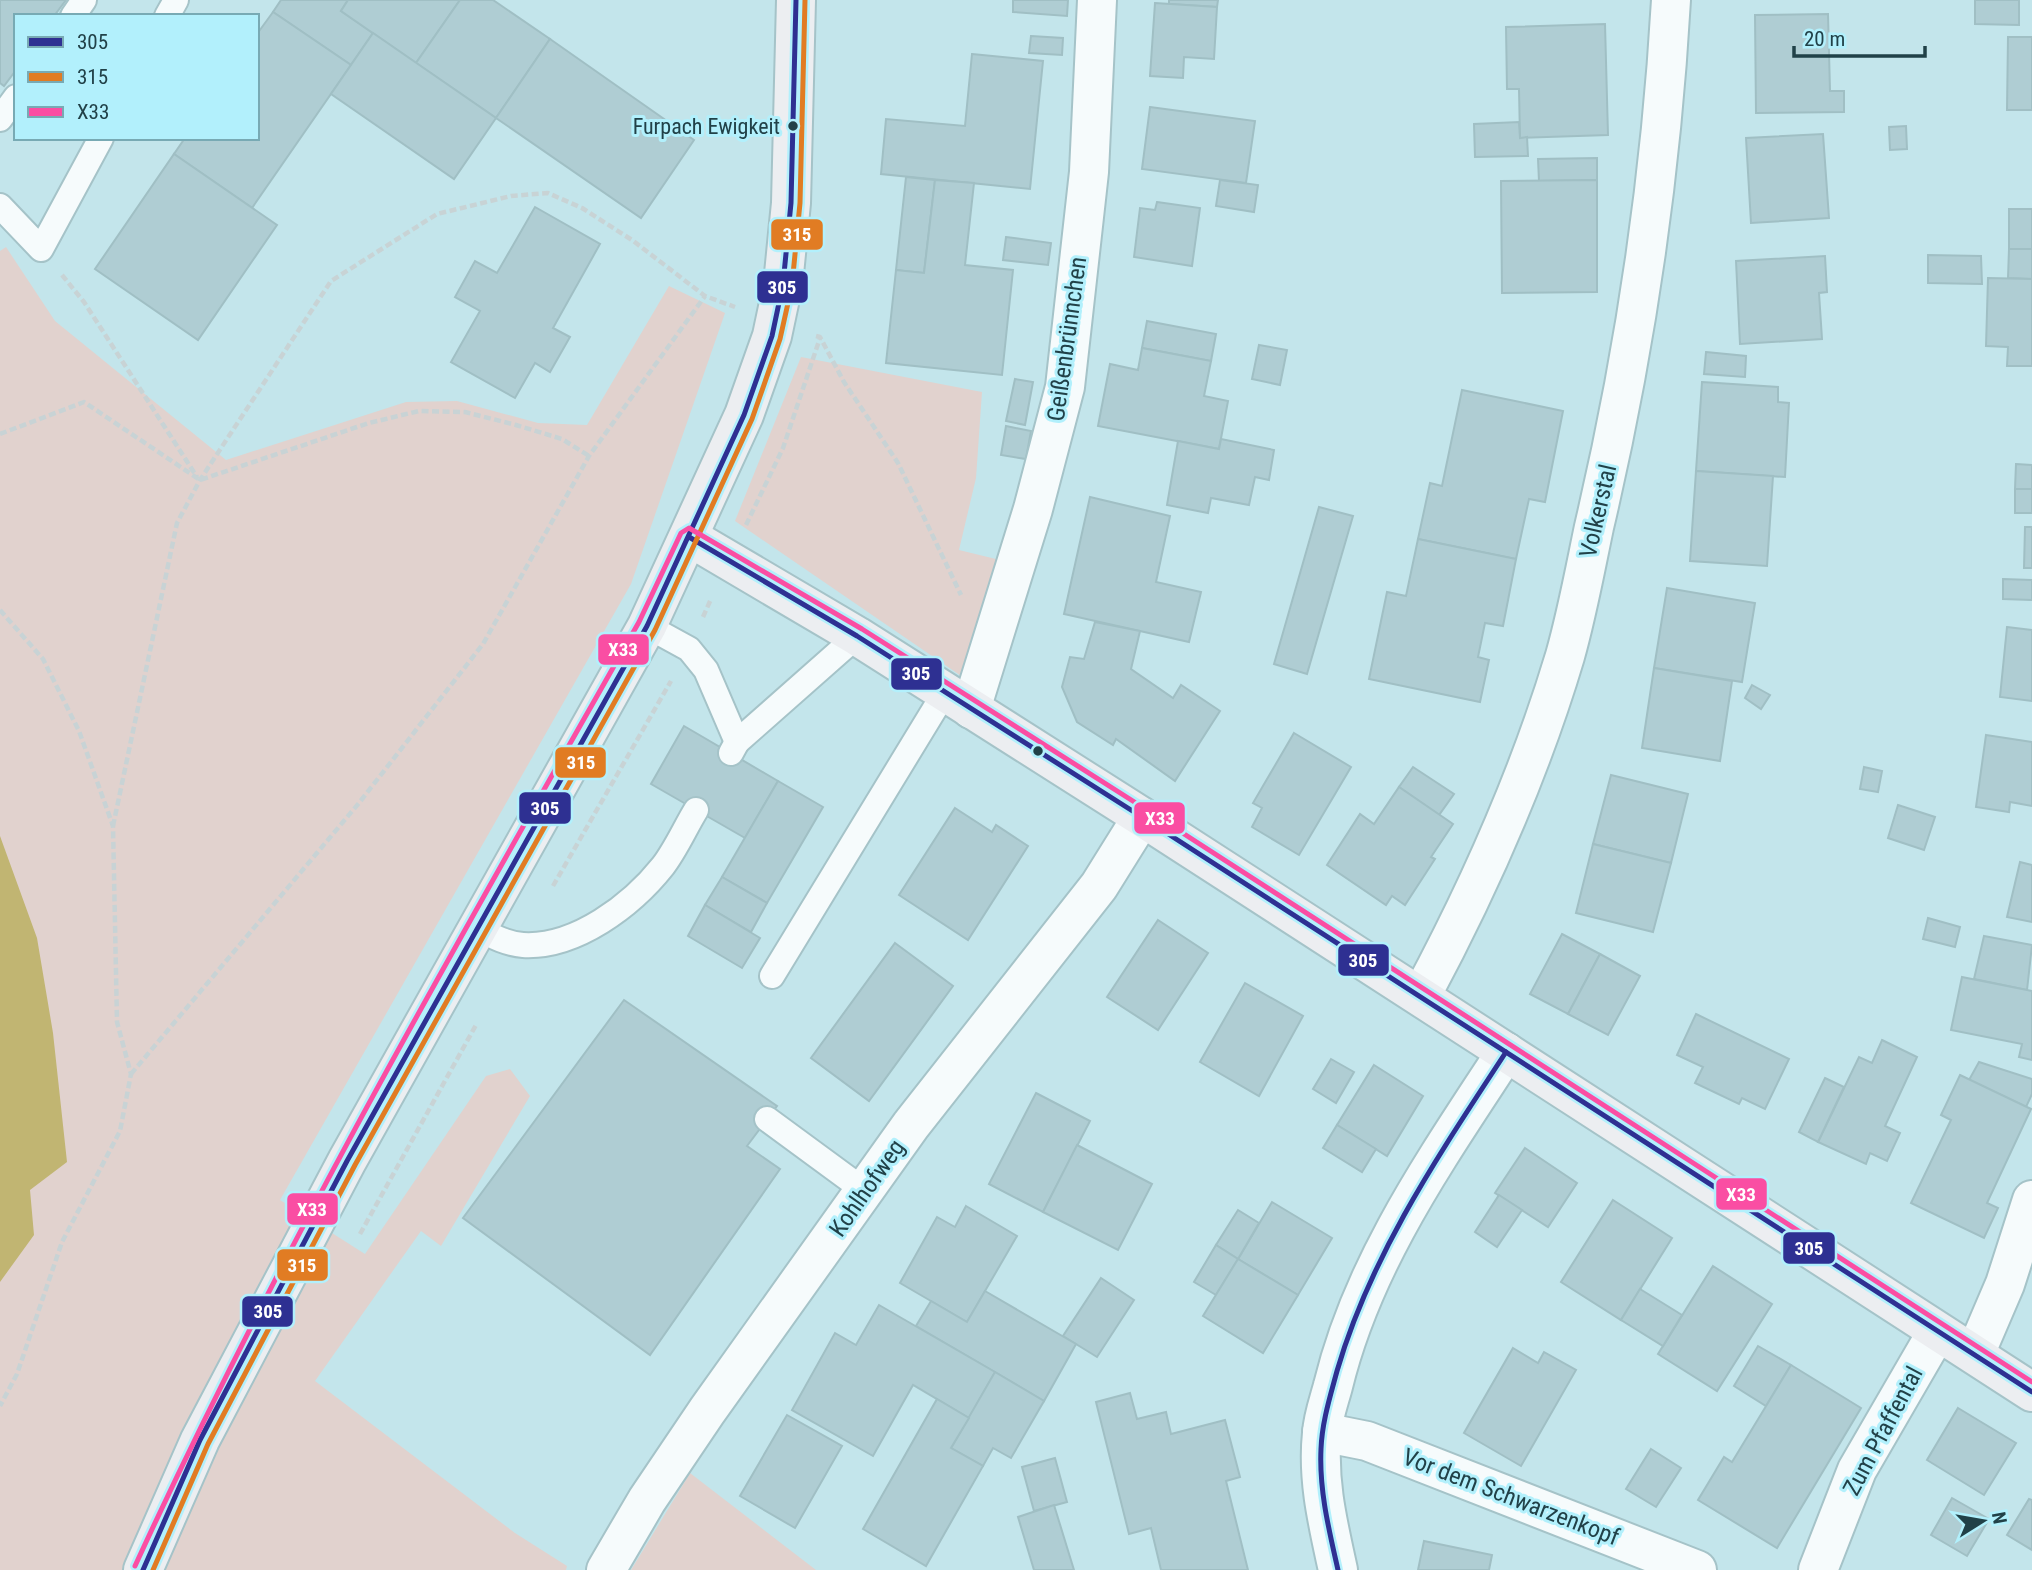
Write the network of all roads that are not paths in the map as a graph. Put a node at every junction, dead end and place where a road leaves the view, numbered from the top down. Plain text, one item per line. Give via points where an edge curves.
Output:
1 (796, 0) edge
2 (1097, 0) edge
3 (1671, 0) edge
4 (14, 100) edge
5 (0, 119) edge
6 (100, 140) edge
7 (0, 206) edge
8 (690, 537) junction
9 (647, 626) junction
10 (857, 636) junction
11 (958, 700) junction
12 (696, 810) dead end
13 (1142, 817) junction
14 (478, 929) junction
15 (772, 976) dead end
16 (1421, 996) junction
17 (1506, 1052) junction
18 (767, 1119) dead end
19 (865, 1191) junction
20 (2032, 1200) edge
21 (1937, 1332) junction
22 (1975, 1354) junction
23 (2032, 1392) edge
24 (1322, 1432) junction
25 (144, 1570) edge
26 (606, 1570) edge
27 (1338, 1570) edge
28 (1697, 1570) edge
29 (1818, 1570) edge

1 - 8 main road via 791,203 775,323 744,415
2 - 11 street, Geißenbrünnchen via 1089,172 1065,387 990,655
3 - 16 street, Volkerstal via 1665,104 1646,264 1608,470 1565,655 1496,841
4 - 5 lane
6 - 7 lane via 41,249
8 - 9 main road
8 - 10 main road
9 - 10 lane via 689,649 706,670 734,748
9 - 14 main road
10 - 11 main road
11 - 13 main road
11 - 15 lane
12 - 14 lane via 664,865 626,905 573,935 519,945
13 - 16 main road
13 - 19 street, Kohlhofweg via 1099,886 911,1125
14 - 25 main road via 347,1161 206,1428
16 - 17 main road
17 - 21 main road
17 - 24 street via 1375,1265 1345,1339
18 - 19 lane
19 - 26 street, Kohlhofweg via 699,1422
20 - 22 street via 2006,1284
21 - 22 main road
21 - 29 street, Zum Pfaffental via 1857,1470
22 - 23 main road
24 - 27 street via 1321,1490
24 - 28 street, Vor dem Schwarzenkopf via 1367,1441

